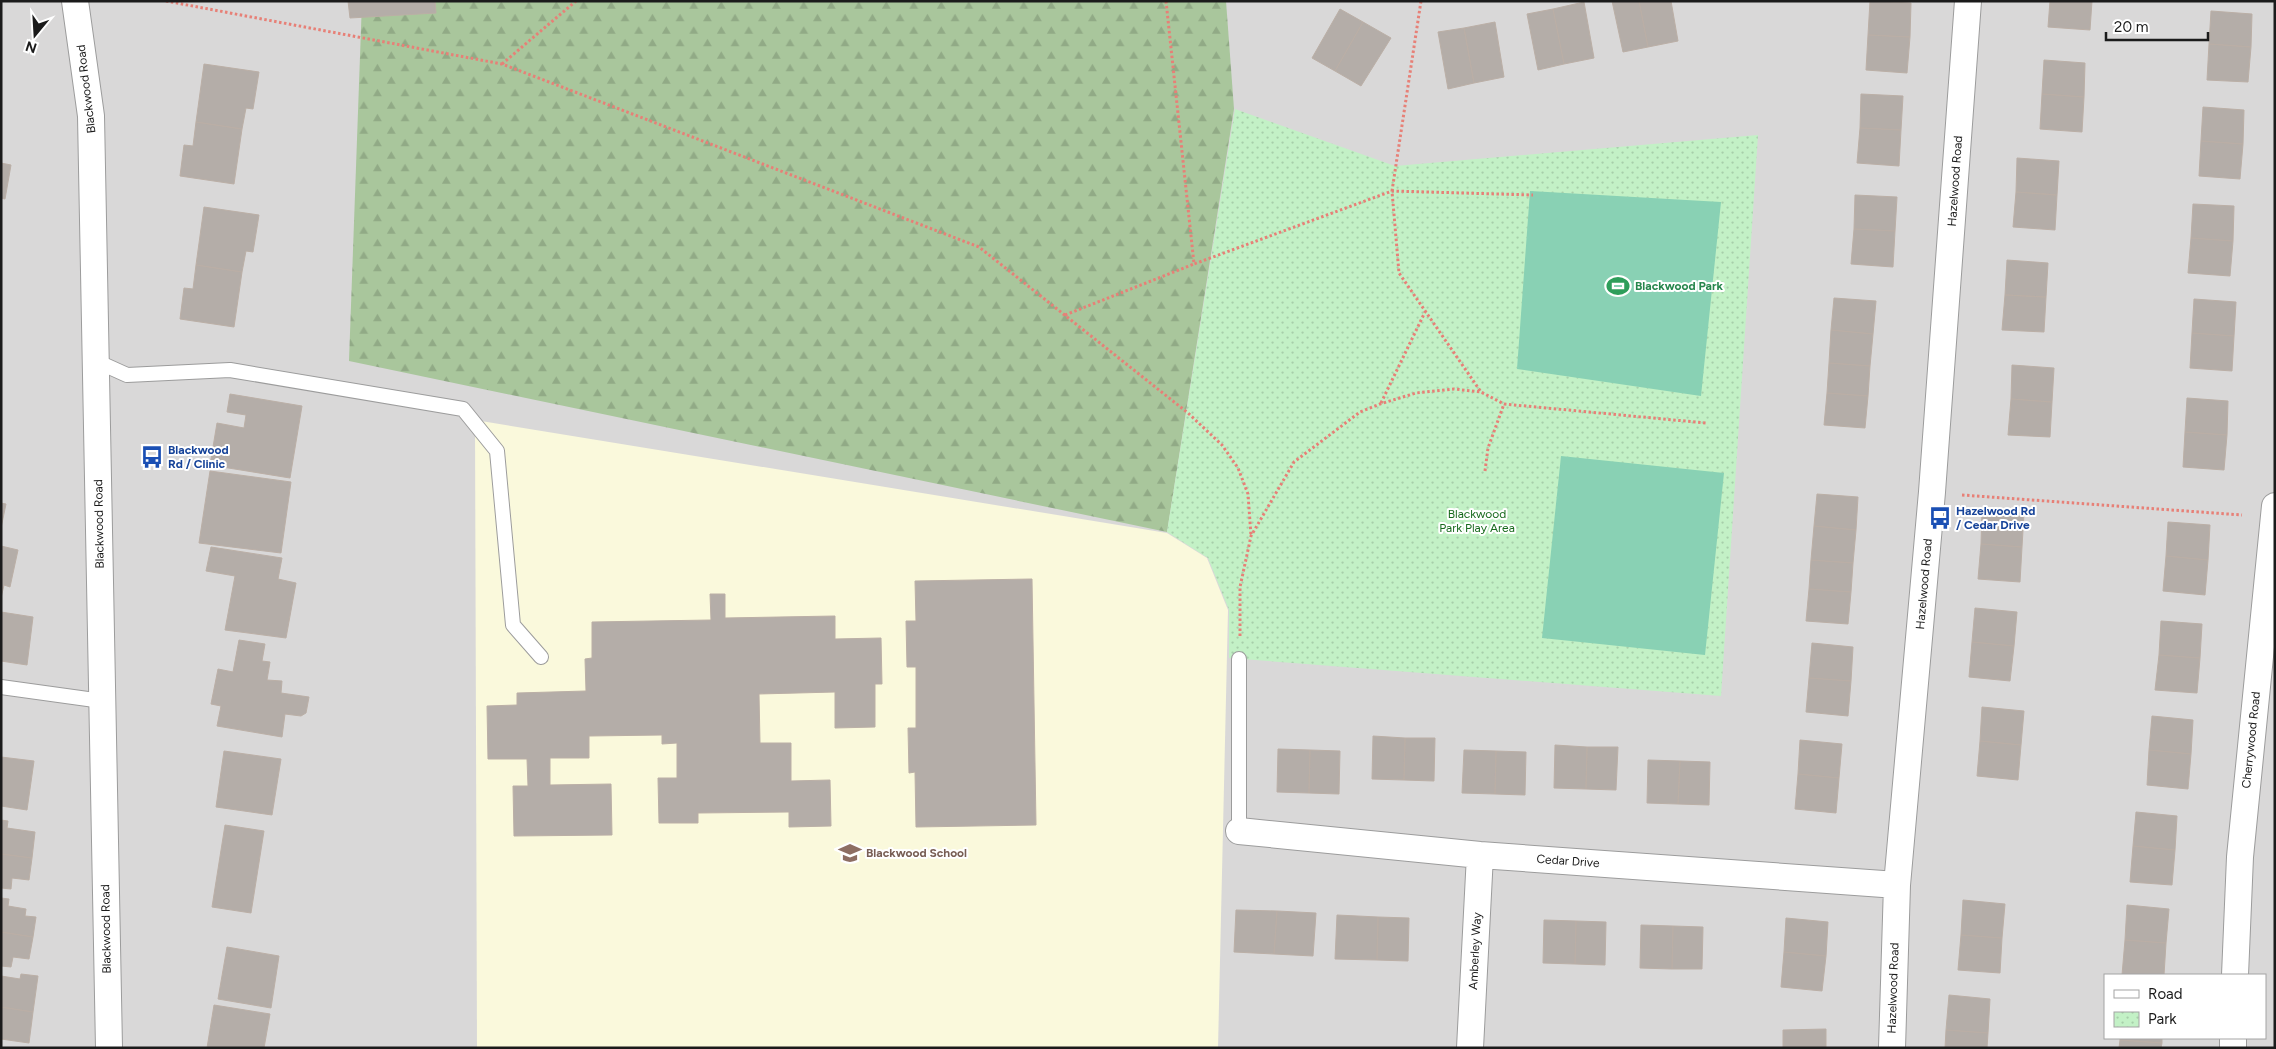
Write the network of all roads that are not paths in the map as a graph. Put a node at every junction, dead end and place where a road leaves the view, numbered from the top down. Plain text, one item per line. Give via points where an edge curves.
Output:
1 (74, 1) edge
2 (1968, 1) edge
3 (96, 362) junction
4 (2274, 512) edge
5 (541, 657) dead end
6 (1239, 659) road end
7 (1, 687) edge
8 (102, 702) junction
9 (1239, 831) joint
10 (1480, 855) junction
11 (1897, 886) junction
12 (2236, 974) edge
13 (109, 1048) edge
14 (1470, 1048) edge
15 (1892, 1048) edge

1 - 3 street, Blackwood Road via 91,116
2 - 11 street, Hazelwood Road via 1932,492
3 - 5 lane via 127,375 230,370 463,409 497,451 513,625
3 - 8 street, Blackwood Road
4 - 12 street, Cherrywood Road via 2240,857
6 - 9 lane
7 - 8 lane
8 - 13 street, Blackwood Road
9 - 10 street, Cedar Drive
10 - 11 street, Cedar Drive
10 - 14 street, Amberley Way
11 - 15 street, Hazelwood Road

